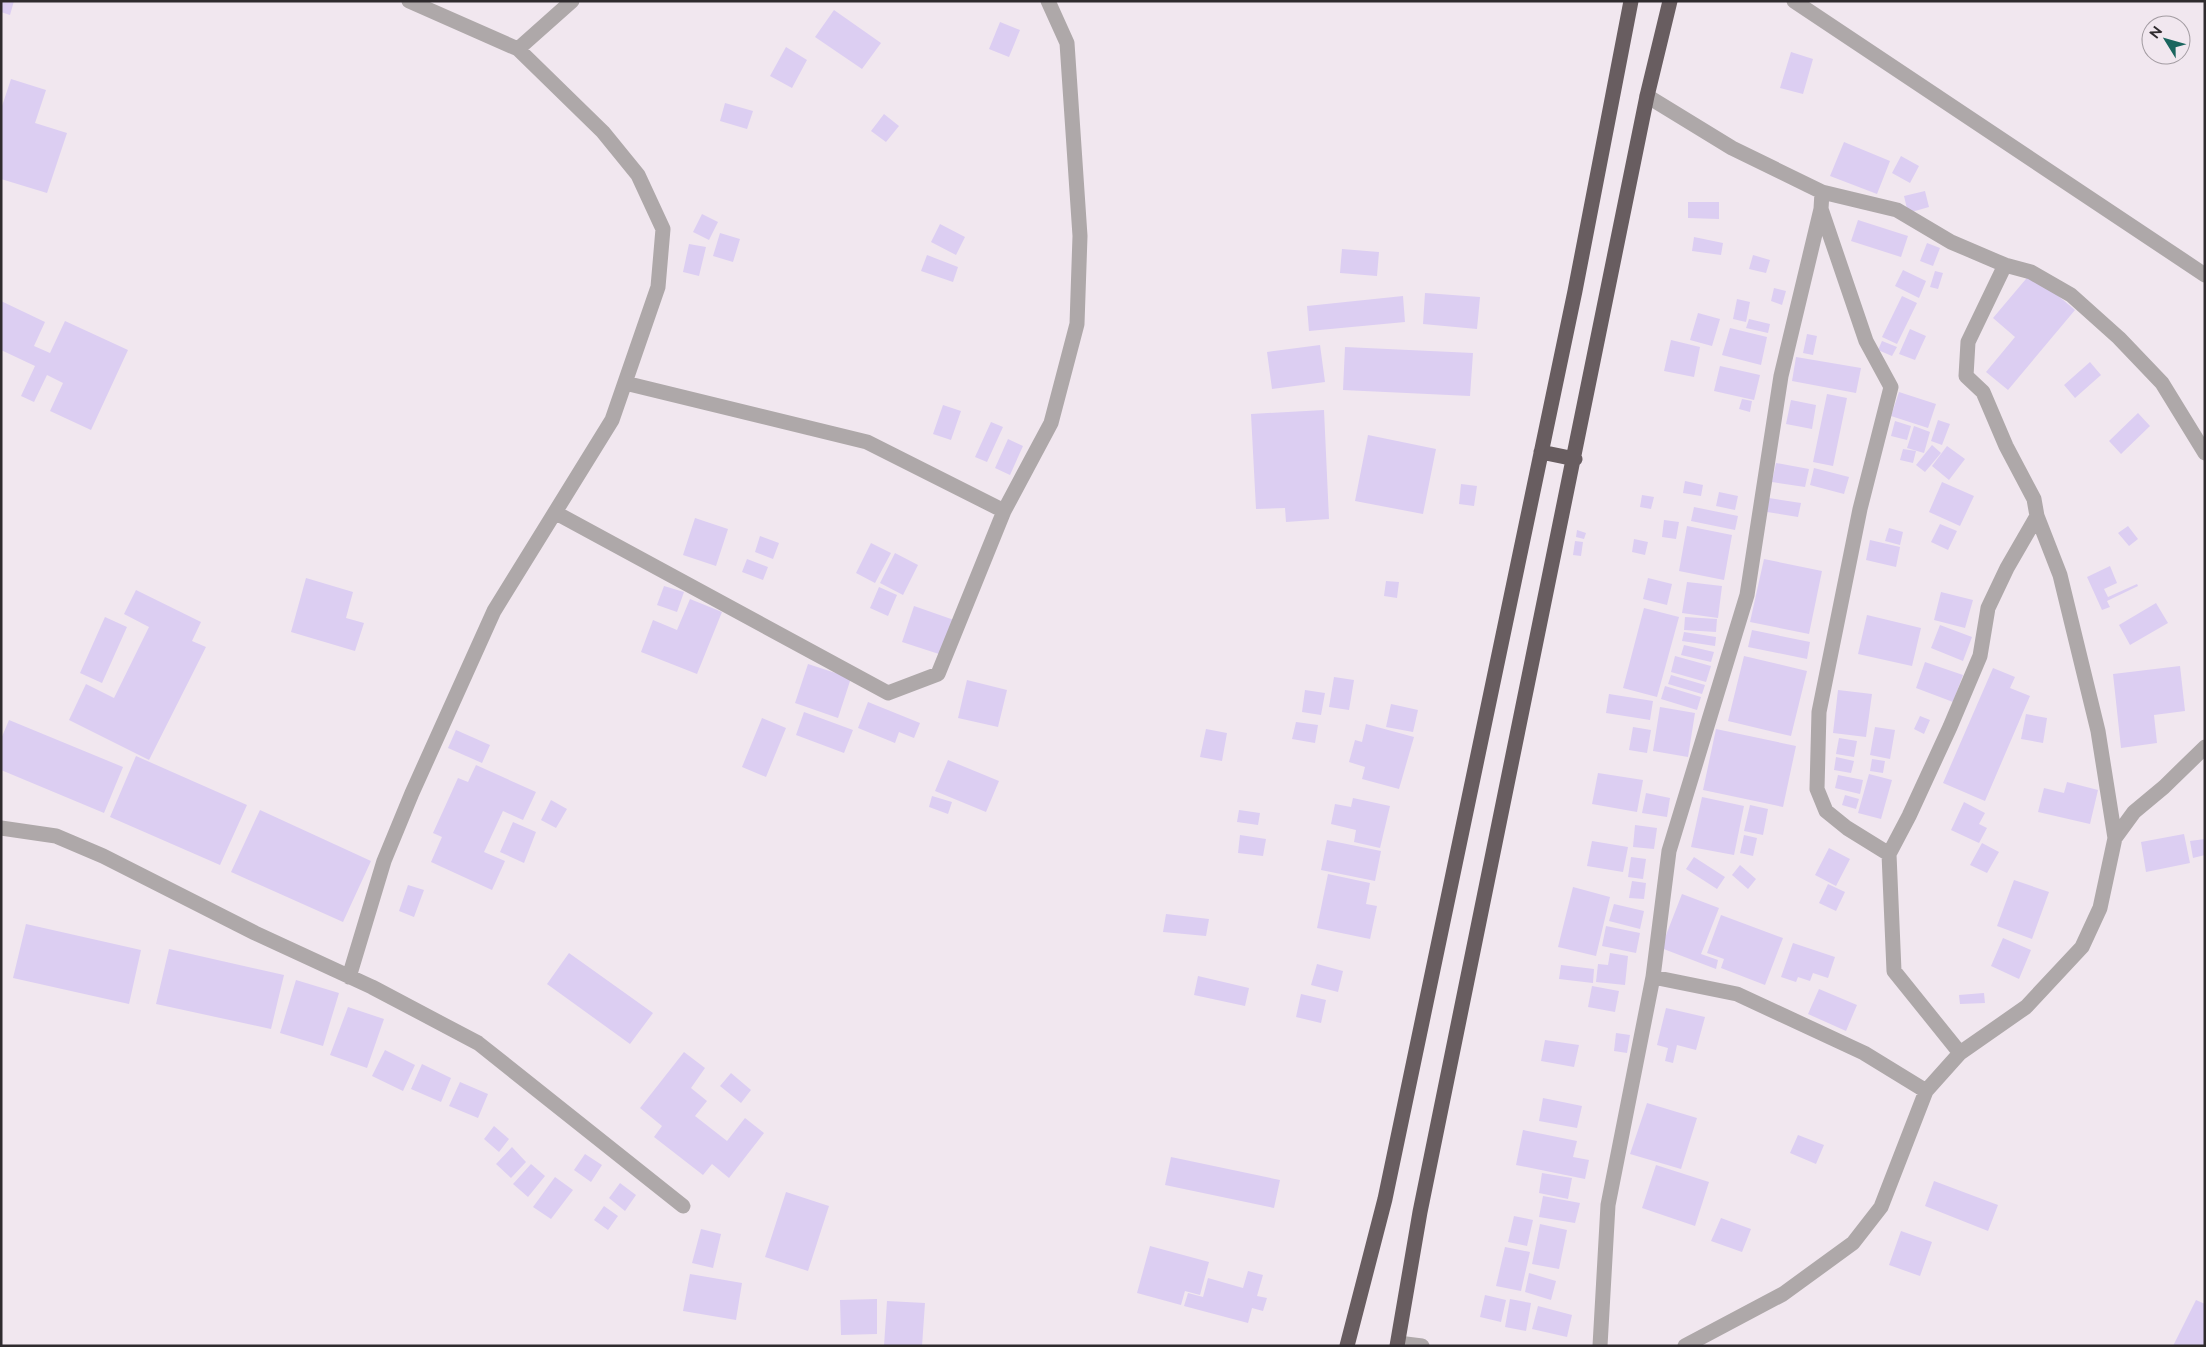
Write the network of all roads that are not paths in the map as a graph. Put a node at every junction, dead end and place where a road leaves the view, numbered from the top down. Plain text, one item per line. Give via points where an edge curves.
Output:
1 (409, 1) edge
2 (572, 1) edge
3 (1048, 1) edge
4 (1631, 1) edge
5 (1670, 1) edge
6 (1794, 1) edge
7 (518, 49) junction
8 (1647, 96) junction
9 (1822, 192) junction
10 (1821, 209) junction
11 (2005, 265) junction
12 (2205, 276) edge
13 (625, 383) junction
14 (1541, 452) junction
15 (2205, 453) edge
16 (1575, 459) junction
17 (1004, 511) junction
18 (556, 513) junction
19 (2037, 516) junction
20 (2205, 747) edge
21 (1, 828) edge
22 (2115, 838) junction
23 (1889, 854) junction
24 (349, 977) junction
25 (1653, 977) junction
26 (1960, 1053) junction
27 (1926, 1091) junction
28 (683, 1206) dead end
29 (1398, 1345) edge
30 (1347, 1346) edge
31 (1422, 1346) edge
32 (1600, 1346) edge
33 (1685, 1346) edge

1 - 7 street
2 - 7 street
3 - 17 street via 1067,43 1080,236 1078,324 1051,423
4 - 14 highway
5 - 8 highway
6 - 12 street
7 - 13 street via 603,132 638,174 663,229 658,287
8 - 9 street via 1732,148
8 - 16 highway
9 - 10 street
9 - 11 street via 1897,210 1951,242
10 - 23 street via 1866,341 1891,387 1860,509 1819,712 1817,789 1826,811
10 - 25 street via 1781,376 1747,595 1669,851
11 - 15 street via 2032,272 2071,295 2118,338 2162,382
11 - 19 street via 1968,342 1966,376 1983,392 2034,499
13 - 17 street via 867,442
13 - 18 street via 612,420
14 - 16 highway
14 - 30 highway via 1385,1199
16 - 29 highway via 1420,1212
17 - 18 street via 938,674 888,692
18 - 24 street via 494,611 412,793 384,861
19 - 22 street via 2060,575 2084,668
19 - 23 street via 1988,608 1980,656
20 - 22 street via 2134,812
21 - 24 street via 56,836
22 - 26 street via 2100,908 2082,947 2026,1007
23 - 26 street via 1894,971
24 - 28 street via 478,1043
25 - 27 street via 1737,994 1864,1053
25 - 32 street via 1608,1205
26 - 27 street
27 - 33 street via 1881,1207 1853,1244 1783,1294
29 - 31 street

